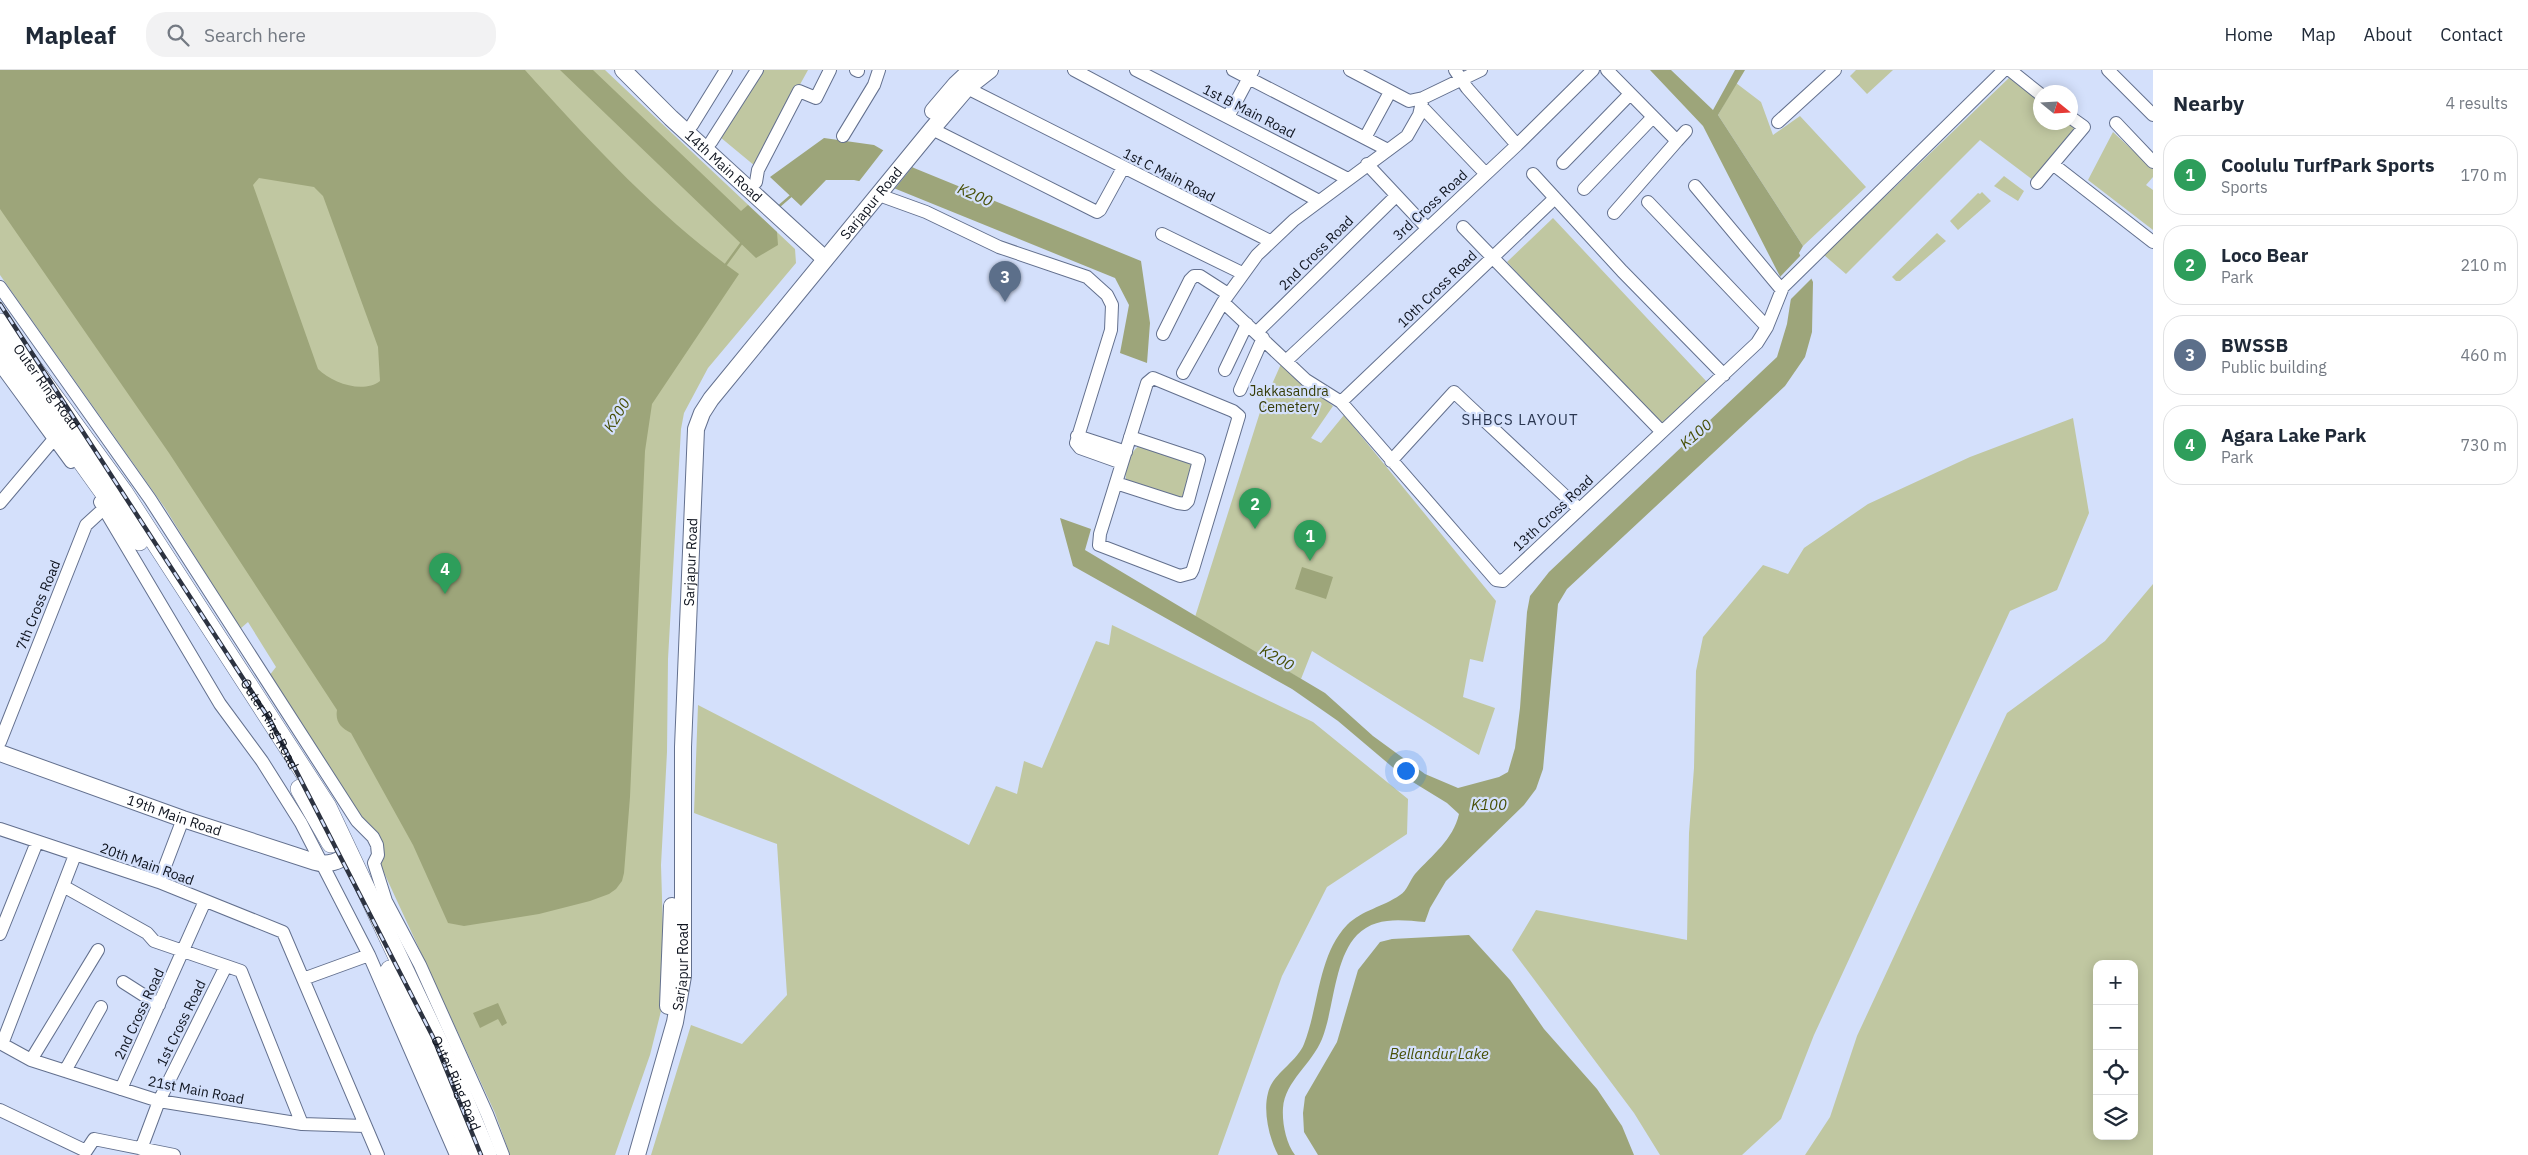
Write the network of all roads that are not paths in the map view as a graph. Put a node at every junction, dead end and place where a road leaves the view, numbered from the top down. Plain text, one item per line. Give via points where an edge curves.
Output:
1 (623, 70) edge
2 (637, 70) edge
3 (726, 70) edge
4 (757, 70) edge
5 (830, 70) edge
6 (879, 70) edge
7 (971, 70) edge
8 (990, 70) edge
9 (1074, 70) edge
10 (1136, 70) edge
11 (1233, 70) edge
12 (1350, 70) edge
13 (1481, 70) edge
14 (1592, 70) edge
15 (1607, 70) edge
16 (1835, 70) edge
17 (2004, 70) edge
18 (2010, 70) edge
19 (2108, 70) edge
20 (1251, 74) edge
21 (1458, 75) edge
22 (967, 88) junction
23 (2033, 88) edge
24 (1390, 92) junction
25 (1630, 94) junction
26 (1422, 102) junction
27 (2153, 115) edge
28 (1228, 117) junction
29 (1653, 117) junction
30 (1778, 122) dead end
31 (2078, 123) edge
32 (2116, 123) dead end
33 (692, 125) junction
34 (932, 129) junction
35 (1686, 131) dead end
36 (844, 136) dead end
37 (1365, 138) junction
38 (1677, 141) junction
39 (711, 142) junction
40 (1518, 145) junction
41 (1386, 149) junction
42 (903, 156) junction
43 (2153, 162) edge
44 (1366, 164) junction
45 (1563, 164) dead end
46 (2054, 165) junction
47 (1123, 168) junction
48 (1486, 174) junction
49 (1533, 174) dead end
50 (1348, 179) junction
51 (2037, 183) dead end
52 (1695, 186) dead end
53 (757, 188) junction
54 (1584, 189) dead end
55 (877, 191) junction
56 (1396, 196) junction
57 (1555, 198) junction
58 (1320, 201) junction
59 (1648, 202) dead end
60 (1614, 213) dead end
61 (1463, 226) dead end
62 (1427, 228) junction
63 (1162, 234) dead end
64 (1270, 241) junction
65 (2153, 242) edge
66 (825, 252) junction
67 (1493, 257) junction
68 (1242, 273) junction
69 (0, 287) edge
70 (1782, 288) junction
71 (1226, 298) junction
72 (0, 323) edge
73 (1246, 324) junction
74 (1767, 326) junction
75 (1163, 334) dead end
76 (1260, 335) junction
77 (0, 347) edge
78 (1286, 361) junction
79 (0, 365) edge
80 (1225, 370) dead end
81 (1184, 373) dead end
82 (1724, 375) junction
83 (1240, 390) dead end
84 (1341, 402) junction
85 (1662, 432) junction
86 (52, 436) junction
87 (1130, 437) junction
88 (1124, 457) junction
89 (1391, 461) junction
90 (1116, 483) junction
91 (0, 491) edge
92 (114, 501) junction
93 (0, 503) edge
94 (1579, 509) junction
95 (680, 696) junction
96 (0, 742) edge
97 (0, 754) edge
98 (183, 819) junction
99 (0, 829) edge
100 (37, 842) junction
101 (75, 855) junction
102 (337, 860) junction
103 (159, 882) junction
104 (63, 886) junction
105 (204, 901) junction
106 (0, 934) edge
107 (98, 950) dead end
108 (184, 951) junction
109 (369, 955) junction
110 (226, 966) junction
111 (303, 979) junction
112 (123, 982) dead end
113 (159, 1006) junction
114 (101, 1007) dead end
115 (1, 1043) edge
116 (31, 1060) junction
117 (65, 1071) junction
118 (121, 1089) junction
119 (159, 1101) junction
120 (0, 1110) edge
121 (302, 1124) junction
122 (366, 1126) junction
123 (141, 1149) junction
124 (120, 1150) edge
125 (86, 1153) edge
126 (174, 1155) edge
127 (378, 1155) edge
128 (456, 1155) edge
129 (472, 1155) edge
130 (488, 1155) edge
131 (503, 1155) edge
132 (626, 1155) edge
133 (637, 1155) edge

1 - 53 main road, 14th Main Road via 671,118
2 - 33 main road, 14th Main Road
3 - 33 street
4 - 39 street
5 - 53 street via 816,98 799,91 758,170
6 - 36 street via 874,85
7 - 42 main road, Sarjapur Road via 956,84
8 - 22 main road, Sarjapur Road
9 - 58 street via 1242,166
10 - 28 street, 1st B Main Road
11 - 20 street
12 - 24 street
13 - 21 street
14 - 40 street, 3rd Cross Road
15 - 25 street
16 - 30 street
17 - 70 street
18 - 23 street
19 - 27 street
20 - 28 street
20 - 37 street
21 - 26 street
21 - 40 street
22 - 34 main road, Sarjapur Road
22 - 47 street, 1st C Main Road
24 - 26 street via 1409,101
24 - 37 street
25 - 29 street
25 - 45 street
26 - 41 street via 1420,115 1406,136
26 - 48 street
28 - 50 street, 1st B Main Road
29 - 38 street
29 - 54 street
31 - 46 street via 2084,127
32 - 43 street
33 - 39 main road, 14th Main Road
34 - 42 main road, Sarjapur Road
34 - 47 street via 1096,212
35 - 38 street
37 - 41 street
38 - 60 street
39 - 53 main road, 14th Main Road
40 - 48 street, 3rd Cross Road
41 - 44 street
42 - 55 main road, Sarjapur Road
44 - 50 street
44 - 56 street
46 - 51 street
46 - 65 street
47 - 64 street, 1st C Main Road
48 - 62 street, 3rd Cross Road
49 - 57 street
50 - 58 street
52 - 70 street
53 - 66 main road, 14th Main Road
55 - 66 main road, Sarjapur Road
55 - 88 street via 1000,246 1087,277 1107,295 1112,304 1111,330 1076,443 1080,448
56 - 62 street
56 - 76 street, 2nd Cross Road
57 - 67 street, 10th Cross Road
57 - 82 street
58 - 64 street
59 - 74 street
61 - 67 street
62 - 78 street, 3rd Cross Road
63 - 68 street
64 - 68 street
66 - 95 main road, Sarjapur Road via 700,395 691,410 685,447
67 - 84 street, 10th Cross Road
67 - 85 street
68 - 71 street
69 - 131 street via 150,499 357,822 373,837 378,850 375,869 386,901 420,965
70 - 74 street, 13th Cross Road
71 - 73 street, 13th Cross Road
71 - 75 street, 13th Cross Road via 1200,276 1194,276
71 - 81 street
72 - 92 highway, Outer Ring Road
73 - 76 street, 13th Cross Road
73 - 80 street
74 - 82 street, 13th Cross Road via 1757,343
76 - 78 street, 13th Cross Road
76 - 83 street
77 - 92 highway, Outer Ring Road
78 - 84 street, 13th Cross Road via 1306,380
79 - 86 street
82 - 85 street, 13th Cross Road
84 - 89 street, 13th Cross Road
85 - 94 street, 13th Cross Road
86 - 91 street
86 - 92 street
86 - 93 street
87 - 88 street
87 - 90 street via 1199,460 1188,501 1178,503
87 - 90 street via 1147,383 1153,378 1239,416 1191,573 1180,576 1099,545
88 - 90 street
89 - 94 street via 1454,392
89 - 94 street, 13th Cross Road via 1499,581
92 - 96 street, 7th Cross Road via 86,525
92 - 102 street via 220,704 288,802
92 - 102 highway, Outer Ring Road via 327,807
95 - 132 main road, Sarjapur Road via 670,996
95 - 133 main road, Sarjapur Road via 683,976 675,1022
97 - 98 main road, 19th Main Road
98 - 102 main road, 19th Main Road
98 - 103 street
99 - 100 street, 20th Main Road
100 - 101 street, 20th Main Road
100 - 106 street
101 - 103 street, 20th Main Road
101 - 104 street
102 - 109 street
102 - 129 highway, Outer Ring Road
102 - 130 highway, Outer Ring Road via 454,1078
103 - 105 street, 20th Main Road
104 - 108 street via 147,933 154,941
104 - 115 street
105 - 108 street, 2nd Cross Road
105 - 111 street, 20th Main Road via 283,932
107 - 116 street
108 - 110 street
108 - 113 street, 2nd Cross Road
109 - 111 street
109 - 128 street
110 - 119 street, 1st Cross Road
110 - 121 street via 241,971
111 - 122 street
112 - 113 street
113 - 118 street, 2nd Cross Road
114 - 117 street
115 - 116 street, 21st Main Road
116 - 117 street, 21st Main Road
117 - 118 street, 21st Main Road
118 - 119 street, 21st Main Road
119 - 121 street, 21st Main Road
119 - 123 street, 1st Cross Road
120 - 125 street
121 - 122 street, 21st Main Road
122 - 127 street
123 - 124 street
123 - 126 street
124 - 125 street via 94,1139

